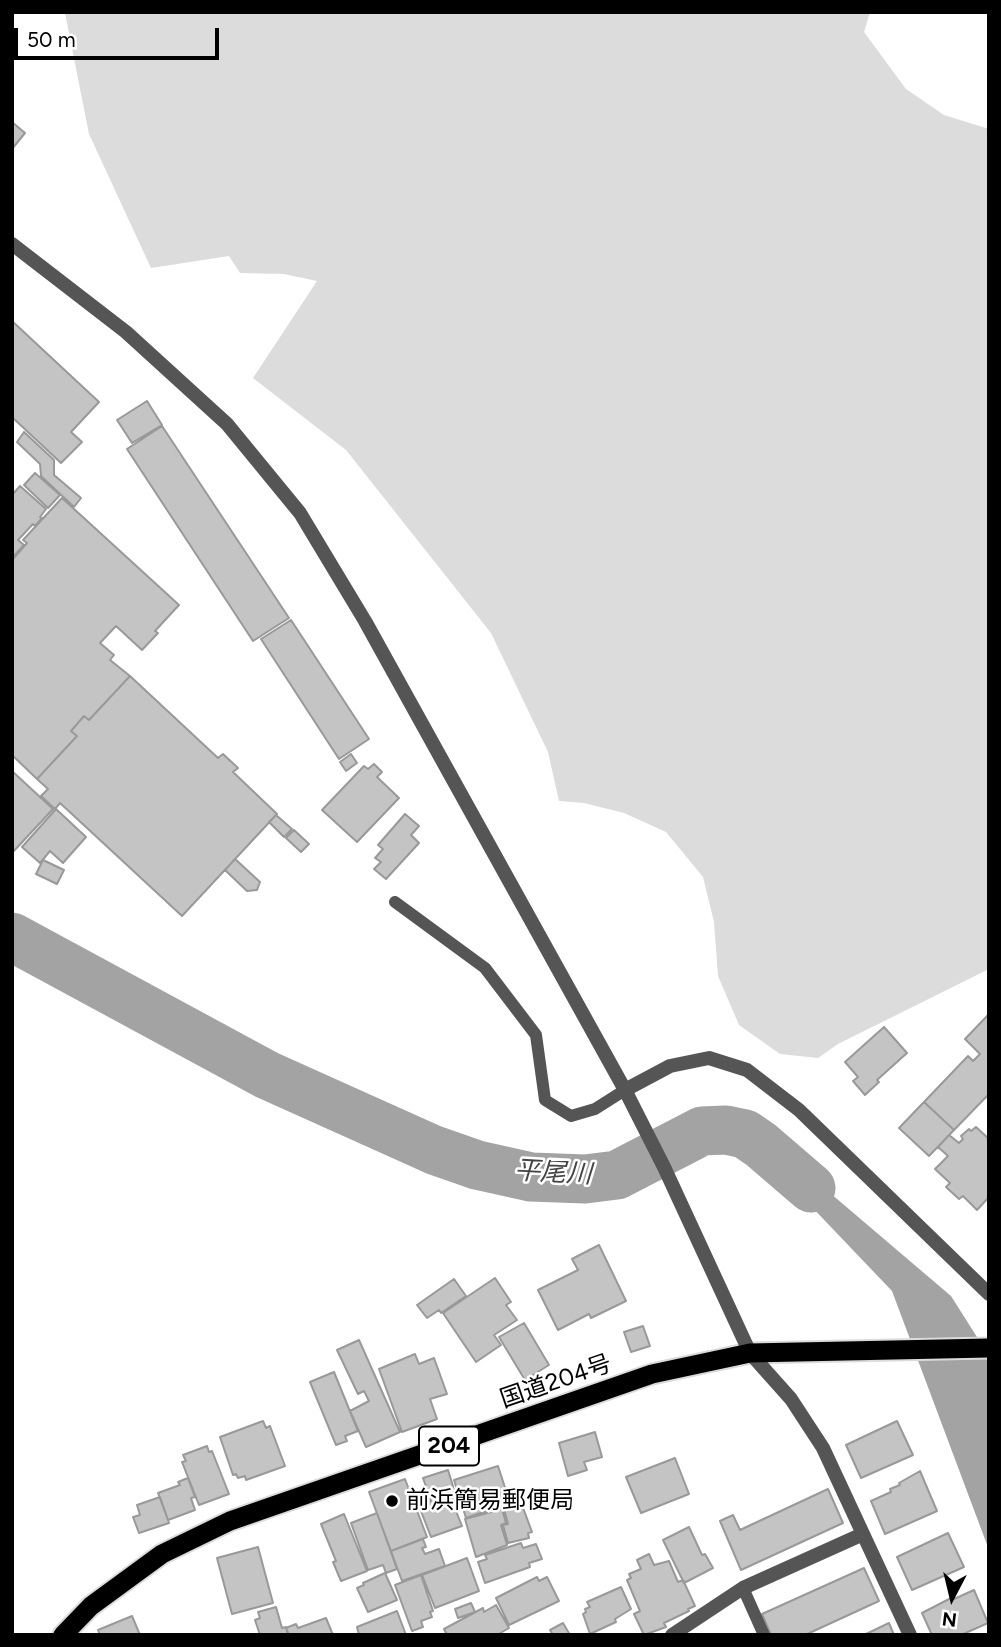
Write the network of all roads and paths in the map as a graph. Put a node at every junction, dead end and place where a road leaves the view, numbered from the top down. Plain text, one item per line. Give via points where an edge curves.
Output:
1 (13, 246) edge
2 (394, 902) dead end
3 (625, 1090) junction
4 (989, 1294) edge
5 (989, 1348) edge
6 (750, 1353) junction
7 (863, 1534) junction
8 (743, 1588) junction
9 (63, 1635) edge
10 (672, 1635) edge
11 (764, 1635) edge
12 (910, 1635) edge

1 - 3 street via 126,332 227,424 300,513 365,621
2 - 3 lane via 485,968 536,1035 545,1100 571,1116 595,1109
3 - 4 street via 670,1066 709,1058 747,1070 799,1110
3 - 6 street
5 - 6 highway, 国道204号 / 204
6 - 7 street via 791,1399 823,1448
6 - 9 highway, 国道204号 / 204 via 652,1374 230,1521 162,1554 91,1606
7 - 8 street
7 - 12 street
8 - 10 street
8 - 11 lane

